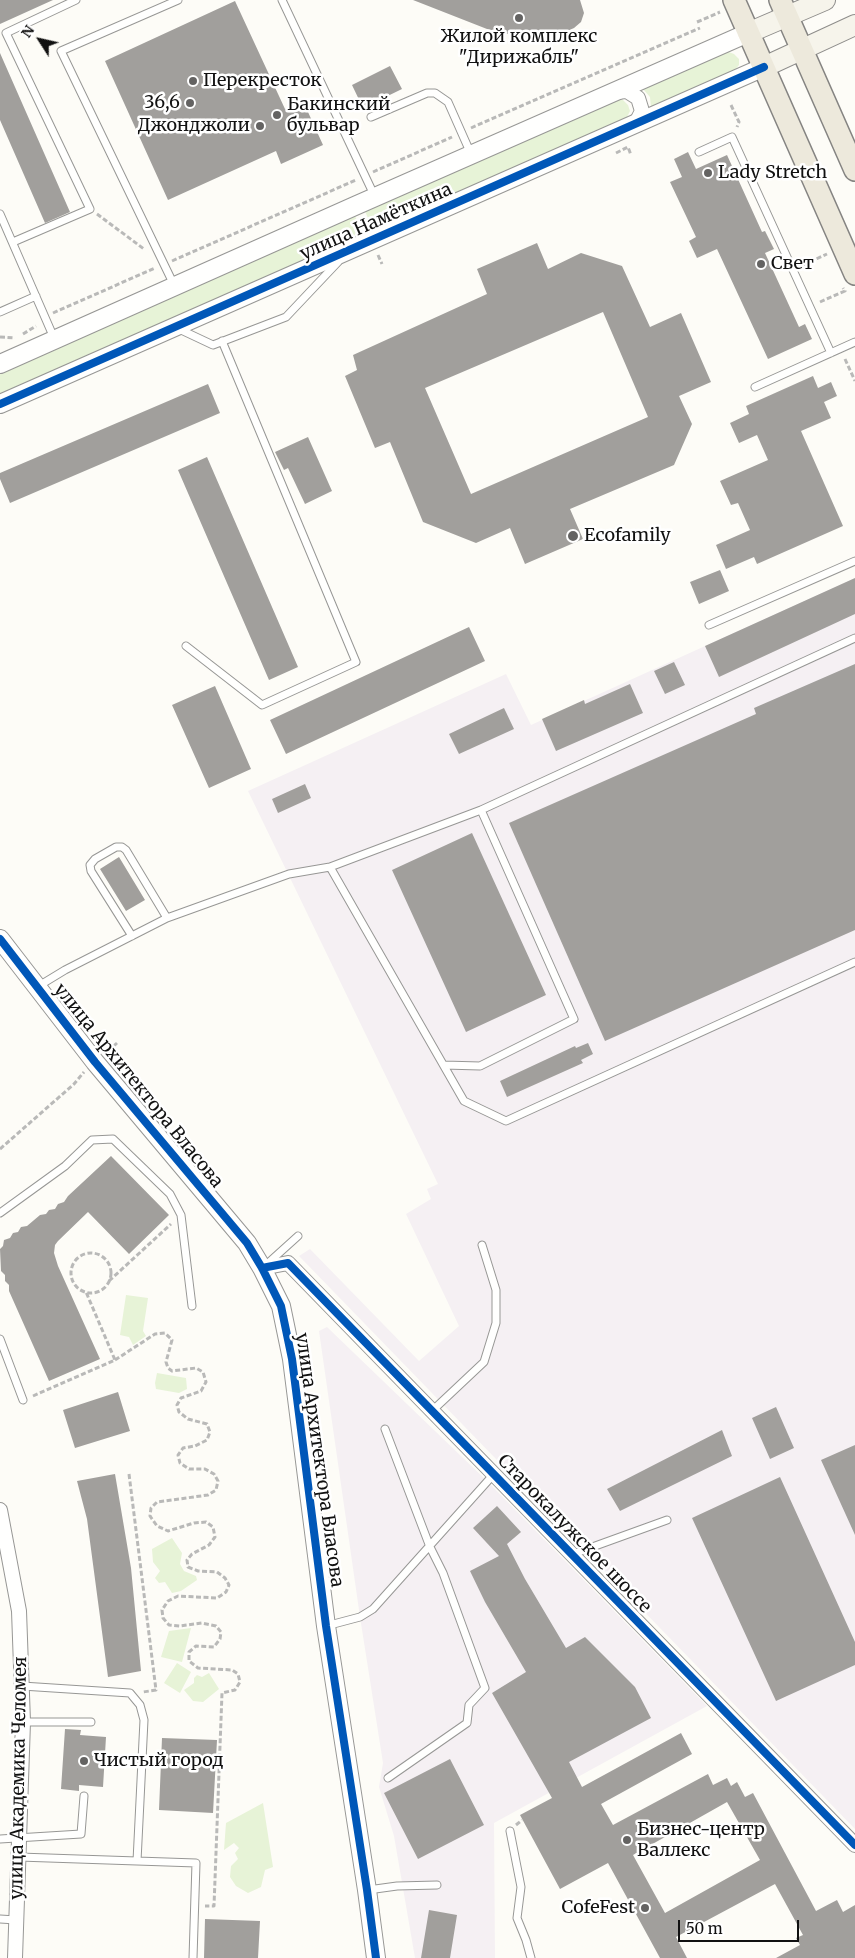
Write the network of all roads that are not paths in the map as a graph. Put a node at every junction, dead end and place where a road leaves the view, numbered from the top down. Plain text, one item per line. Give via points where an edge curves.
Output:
1 (76, 0) edge
2 (178, 0) edge
3 (282, 0) edge
4 (825, 0) edge
5 (730, 4) edge
6 (784, 8) edge
7 (855, 25) edge
8 (748, 33) junction
9 (802, 50) junction
10 (764, 67) junction
11 (614, 92) junction
12 (371, 117) dead end
13 (631, 126) junction
14 (699, 152) dead end
15 (472, 155) junction
16 (855, 170) edge
17 (375, 197) junction
18 (0, 214) edge
19 (13, 242) junction
20 (347, 252) junction
21 (848, 278) edge
22 (174, 287) junction
23 (36, 296) junction
24 (0, 312) edge
25 (174, 326) junction
26 (55, 338) junction
27 (222, 341) junction
28 (855, 342) edge
29 (831, 353) junction
30 (0, 364) edge
31 (755, 387) dead end
32 (0, 404) edge
33 (855, 560) edge
34 (709, 625) dead end
35 (855, 638) edge
36 (186, 646) dead end
37 (481, 810) junction
38 (330, 867) junction
39 (167, 918) junction
40 (132, 936) junction
41 (0, 939) edge
42 (855, 962) edge
43 (37, 987) junction
44 (444, 1065) junction
45 (0, 1213) edge
46 (298, 1236) dead end
47 (482, 1246) dead end
48 (262, 1268) junction
49 (192, 1306) dead end
50 (0, 1340) edge
51 (23, 1400) road end
52 (433, 1410) junction
53 (384, 1429) dead end
54 (495, 1474) junction
55 (0, 1510) edge
56 (667, 1520) dead end
57 (430, 1547) junction
58 (573, 1554) junction
59 (326, 1626) junction
60 (22, 1686) junction
61 (23, 1722) junction
62 (91, 1722) dead end
63 (388, 1778) dead end
64 (84, 1796) dead end
65 (510, 1831) dead end
66 (19, 1838) junction
67 (0, 1839) edge
68 (855, 1845) edge
69 (19, 1857) junction
70 (137, 1861) junction
71 (437, 1885) dead end
72 (367, 1890) junction
73 (0, 1919) edge
74 (16, 1920) junction
75 (15, 1958) edge
76 (193, 1958) edge
77 (376, 1958) edge
78 (531, 1958) edge

1 - 19 lane via 6,33 90,209
2 - 22 lane via 61,51
3 - 17 lane
4 - 6 main road, улица Намёткина
5 - 8 main road
6 - 8 main road, улица Намёткина
6 - 9 main road
7 - 9 main road, улица Намёткина
8 - 10 main road
8 - 11 street, улица Намёткина
9 - 10 main road, улица Намёткина
9 - 16 main road
10 - 13 street, улица Намёткина
10 - 21 main road
11 - 13 street via 627,90 638,98 642,111
11 - 15 street, улица Намёткина
12 - 15 lane via 427,93 435,93 448,102
13 - 20 street, улица Намёткина
14 - 29 lane via 732,137
15 - 17 street, улица Намёткина
17 - 22 street, улица Намёткина
18 - 19 lane
19 - 23 lane
20 - 25 street, улица Намёткина
20 - 27 lane via 286,317
22 - 26 street, улица Намёткина
23 - 24 lane
23 - 26 lane
25 - 27 lane via 212,345
25 - 32 street, улица Намёткина
26 - 30 street, улица Намёткина
27 - 36 lane via 356,662 262,704
28 - 29 lane
29 - 31 lane
33 - 34 lane
35 - 37 lane
37 - 38 lane
37 - 44 lane via 574,1019 480,1066
38 - 39 lane via 288,874
38 - 44 lane
39 - 40 lane
39 - 40 lane via 126,850 116,847 95,859 90,864 90,871
40 - 43 lane
41 - 43 street, улица Архитектора Власова
42 - 44 lane via 506,1121 464,1101
43 - 48 street, улица Архитектора Власова via 95,1062 228,1219
45 - 49 lane via 65,1166 92,1140 113,1139 170,1194 181,1215
46 - 48 lane
47 - 52 lane via 496,1290 496,1323 484,1362
48 - 52 street, Старокалужское шоссе via 288,1263
48 - 59 street, улица Архитектора Власова via 281,1306 292,1359
50 - 51 lane
52 - 54 street, Старокалужское шоссе
53 - 57 lane
54 - 57 lane
54 - 58 street, Старокалужское шоссе
55 - 60 street, улица Академика Челомея via 19,1611
56 - 58 lane
57 - 59 lane via 373,1609 360,1617
57 - 63 lane via 443,1573 485,1688 469,1705 467,1723
58 - 68 street, Старокалужское шоссе
59 - 72 street, улица Архитектора Власова
60 - 61 street, улица Академика Челомея
60 - 70 lane via 130,1694 140,1705 144,1720
61 - 62 lane
61 - 66 street, улица Академика Челомея
64 - 66 lane via 81,1834
65 - 78 lane via 521,1887 517,1918
66 - 67 lane
66 - 69 street, улица Академика Челомея
69 - 70 lane
69 - 74 street, улица Академика Челомея
70 - 76 lane via 196,1863
71 - 72 lane
72 - 77 street, улица Архитектора Власова
73 - 74 lane
74 - 75 street, улица Академика Челомея

